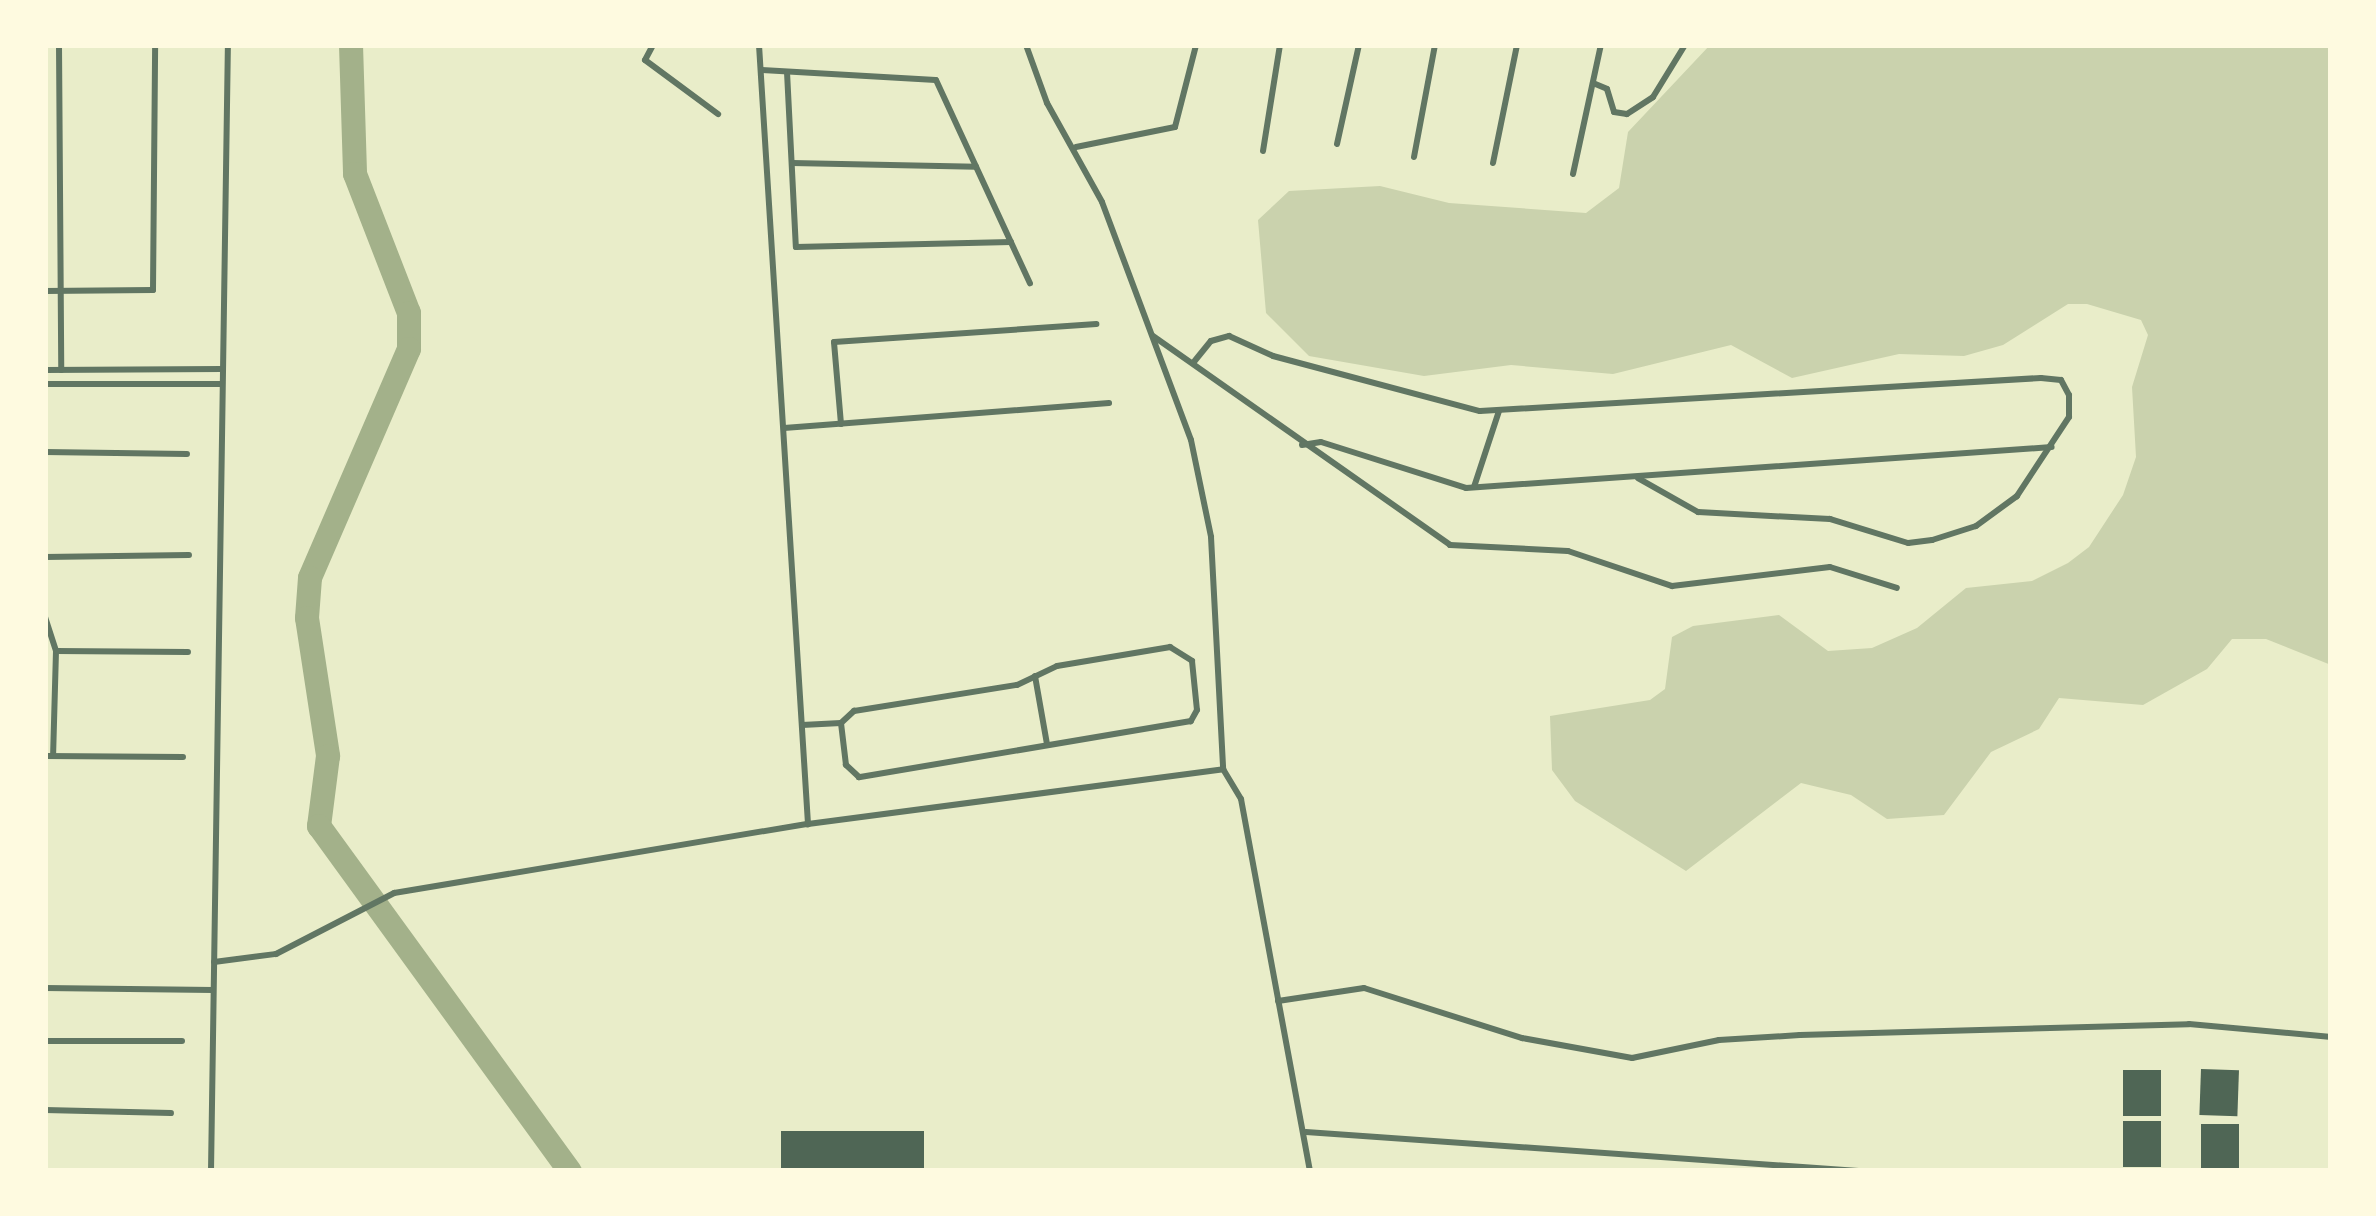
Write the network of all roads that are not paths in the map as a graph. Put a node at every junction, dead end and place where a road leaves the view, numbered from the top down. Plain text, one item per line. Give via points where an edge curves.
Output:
1 (59, 45) edge
2 (154, 45) edge
3 (228, 45) edge
4 (653, 45) edge
5 (759, 45) edge
6 (1026, 45) edge
7 (1196, 45) edge
8 (1280, 45) edge
9 (1359, 45) edge
10 (1435, 45) edge
11 (1517, 45) edge
12 (1601, 45) edge
13 (1685, 45) edge
14 (761, 70) junction
15 (788, 72) junction
16 (1593, 83) junction
17 (718, 114) dead end
18 (1337, 144) dead end
19 (1076, 147) junction
20 (1263, 151) dead end
21 (1414, 157) dead end
22 (792, 163) junction
23 (1493, 163) dead end
24 (976, 167) junction
25 (1573, 174) dead end
26 (1011, 242) junction
27 (1030, 283) dead end
28 (45, 291) edge
29 (61, 291) junction
30 (1096, 324) dead end
31 (1150, 334) junction
32 (1193, 363) junction
33 (222, 369) junction
34 (45, 370) edge
35 (61, 370) junction
36 (45, 384) edge
37 (222, 384) junction
38 (1108, 404) dead end
39 (1499, 411) junction
40 (841, 424) junction
41 (784, 428) junction
42 (1298, 445) junction
43 (2052, 446) junction
44 (45, 452) edge
45 (187, 454) dead end
46 (1639, 478) junction
47 (1473, 488) junction
48 (189, 555) dead end
49 (45, 557) edge
50 (1897, 588) dead end
51 (45, 617) edge
52 (56, 651) junction
53 (188, 652) dead end
54 (1035, 675) junction
55 (841, 723) junction
56 (802, 724) junction
57 (1047, 744) junction
58 (49, 756) edge
59 (183, 758) dead end
60 (1223, 769) junction
61 (808, 824) junction
62 (214, 962) junction
63 (45, 988) edge
64 (213, 990) junction
65 (1277, 1000) junction
66 (2331, 1037) edge
67 (45, 1041) edge
68 (182, 1041) dead end
69 (45, 1111) edge
70 (171, 1113) dead end
71 (1306, 1132) junction
72 (211, 1171) edge
73 (1310, 1171) edge
74 (1859, 1171) edge

1 - 29 street
2 - 29 street via 153,290
3 - 33 street
4 - 17 street via 645,60
5 - 14 street
6 - 19 street via 1047,103
7 - 19 street via 1175,128
8 - 20 street
9 - 18 street
10 - 21 street
11 - 23 street
12 - 16 street
13 - 16 street via 1653,98 1627,114 1614,112 1607,89
14 - 15 street
14 - 41 street
15 - 22 street
15 - 24 street via 936,80
16 - 25 street
19 - 31 street
22 - 24 street
22 - 26 street via 796,247
24 - 26 street
26 - 27 street
28 - 29 street
29 - 35 street
30 - 40 street via 834,342
31 - 32 street
31 - 60 street via 1191,440 1210,537
32 - 39 street via 1211,341 1229,337 1273,356
32 - 42 street
33 - 35 street
33 - 37 street
34 - 35 street
36 - 37 street
37 - 62 street
38 - 40 street
39 - 43 street via 2061,380 2069,417
39 - 47 street
40 - 41 street
41 - 56 street
42 - 47 street via 1322,442
42 - 50 street via 1450,544 1568,551 1672,586 1830,567
43 - 46 street
43 - 46 street via 2018,496 1976,526 1908,543 1829,519 1698,512
44 - 45 street
46 - 47 street
48 - 49 street
51 - 52 street
52 - 53 street
52 - 58 street
54 - 55 street via 1017,685 863,708
54 - 57 street
54 - 57 street via 1170,646 1192,661 1197,710 1190,722
55 - 56 street
55 - 57 street via 847,764 860,777
56 - 61 street
58 - 59 street
60 - 61 street
60 - 65 street via 1241,799
61 - 62 street via 394,893 276,954
62 - 64 street
63 - 64 street
64 - 72 street
65 - 66 street via 1364,988 1522,1038 1632,1058 1799,1034 2188,1024
65 - 71 street
67 - 68 street
69 - 70 street
71 - 73 street
71 - 74 street

